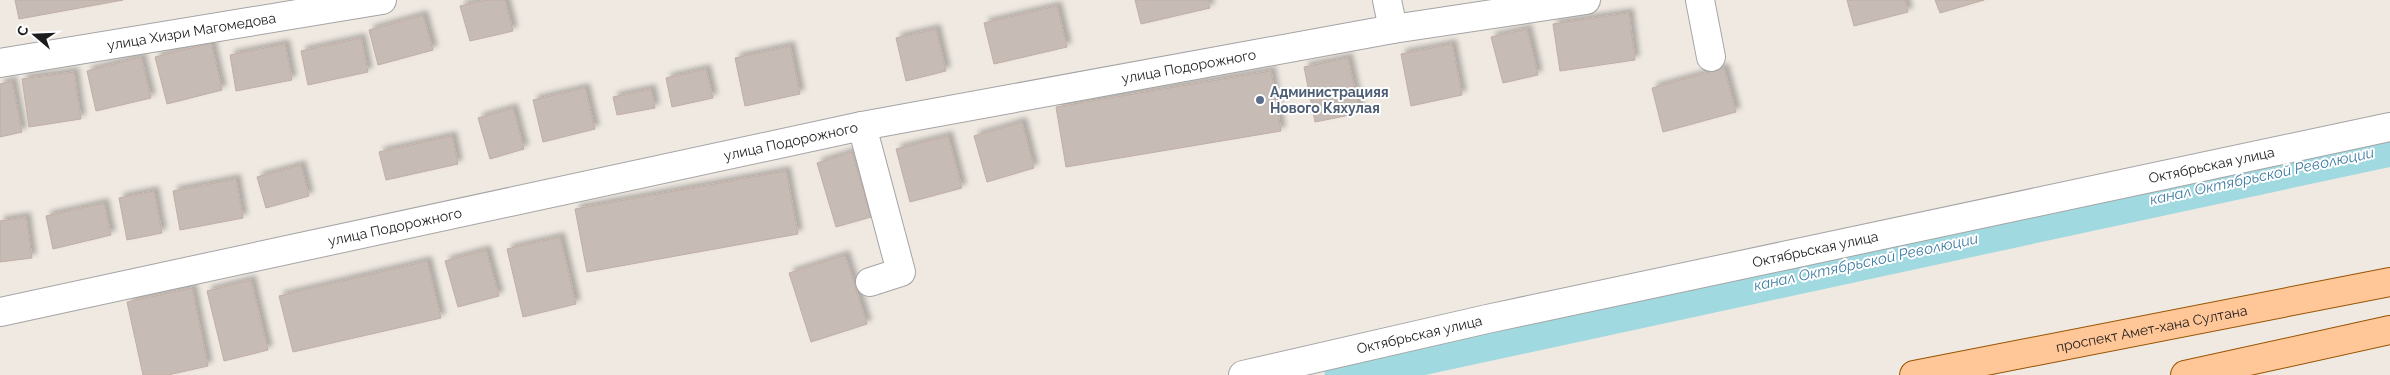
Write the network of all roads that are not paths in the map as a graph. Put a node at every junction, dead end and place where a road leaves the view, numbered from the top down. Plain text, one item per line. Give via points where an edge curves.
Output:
1 (382, 0) edge
2 (1387, 0) edge
3 (1586, 0) edge
4 (1700, 0) edge
5 (1393, 29) junction
6 (1711, 57) dead end
7 (0, 63) edge
8 (862, 126) junction
9 (2390, 127) edge
10 (870, 282) dead end
11 (2390, 282) edge
12 (0, 312) edge
13 (2390, 330) edge
14 (1243, 375) edge
15 (1914, 375) edge
16 (2185, 375) edge

1 - 7 street, улица Хизри Магомедова
2 - 5 street
3 - 5 street, улица Подорожного
4 - 6 street
5 - 8 street, улица Подорожного
8 - 10 street via 901,272
8 - 12 street, улица Подорожного
9 - 14 street, Октябрьская улица via 1487,319
11 - 15 main road, проспект Амет-хана Султана
13 - 16 main road

